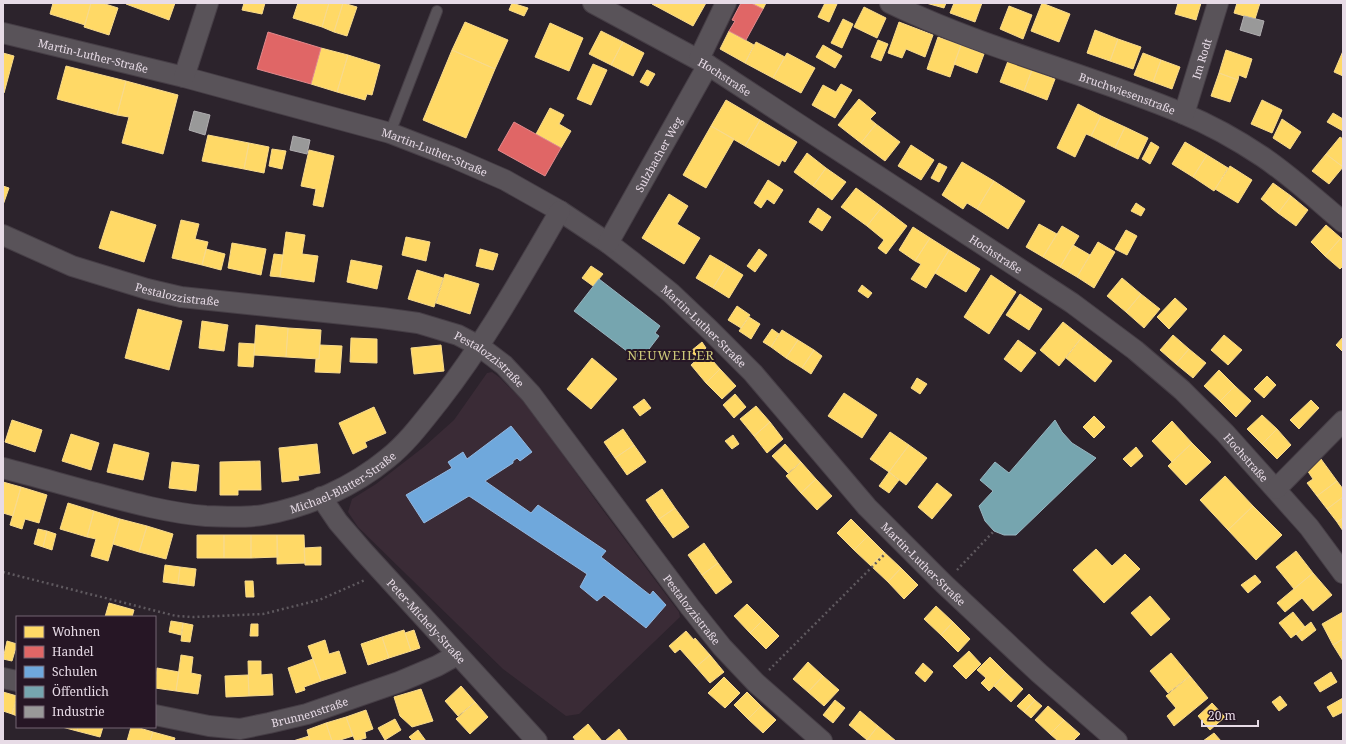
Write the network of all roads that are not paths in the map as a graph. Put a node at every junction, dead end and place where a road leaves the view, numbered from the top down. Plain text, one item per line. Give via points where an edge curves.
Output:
1 (208, 3) edge
2 (593, 3) edge
3 (726, 3) edge
4 (890, 3) edge
5 (1218, 3) edge
6 (437, 11) dead end
7 (3, 33) edge
8 (703, 62) junction
9 (184, 77) junction
10 (1184, 114) junction
11 (390, 133) junction
12 (560, 211) junction
13 (1342, 219) edge
14 (3, 235) edge
15 (608, 243) junction
16 (479, 346) junction
17 (1343, 421) edge
18 (3, 468) edge
19 (1276, 488) junction
20 (321, 498) junction
21 (1343, 573) edge
22 (457, 655) junction
23 (3, 678) edge
24 (16, 681) edge
25 (156, 714) edge
26 (244, 735) edge
27 (537, 741) edge
28 (822, 741) edge
29 (1117, 741) edge

1 - 9 street
2 - 8 street, Hochstraße
3 - 8 street, Sulzbacher Weg
4 - 10 street, Bruchwiesenstraße via 975,38
5 - 10 street, Im Rodt
6 - 11 lane
7 - 9 street, Martin-Luther-Straße
8 - 15 street, Sulzbacher Weg
8 - 19 street, Hochstraße via 1072,303 1135,350 1182,390
9 - 11 street, Martin-Luther-Straße
10 - 13 street, Bruchwiesenstraße via 1263,157
11 - 12 street, Martin-Luther-Straße via 452,156 505,180
12 - 15 street, Martin-Luther-Straße
12 - 16 street, Michael-Blatter-Straße
14 - 16 street, Pestalozzistraße via 72,266 181,297 418,323 458,335
15 - 29 street, Martin-Luther-Straße via 664,288 710,330 753,373 867,507 1039,673
16 - 20 street, Michael-Blatter-Straße via 420,426 389,458 363,476
16 - 28 street, Pestalozzistraße via 504,365 531,394 722,647 756,683
17 - 19 street
18 - 20 street, Michael-Blatter-Straße via 175,513 207,516 262,515
19 - 21 street, Hochstraße
20 - 22 street, Peter-Michely-Straße via 338,522
22 - 26 street, Brunnenstraße via 399,682
22 - 27 street, Peter-Michely-Straße
23 - 24 street
25 - 26 street, Brunnenstraße

